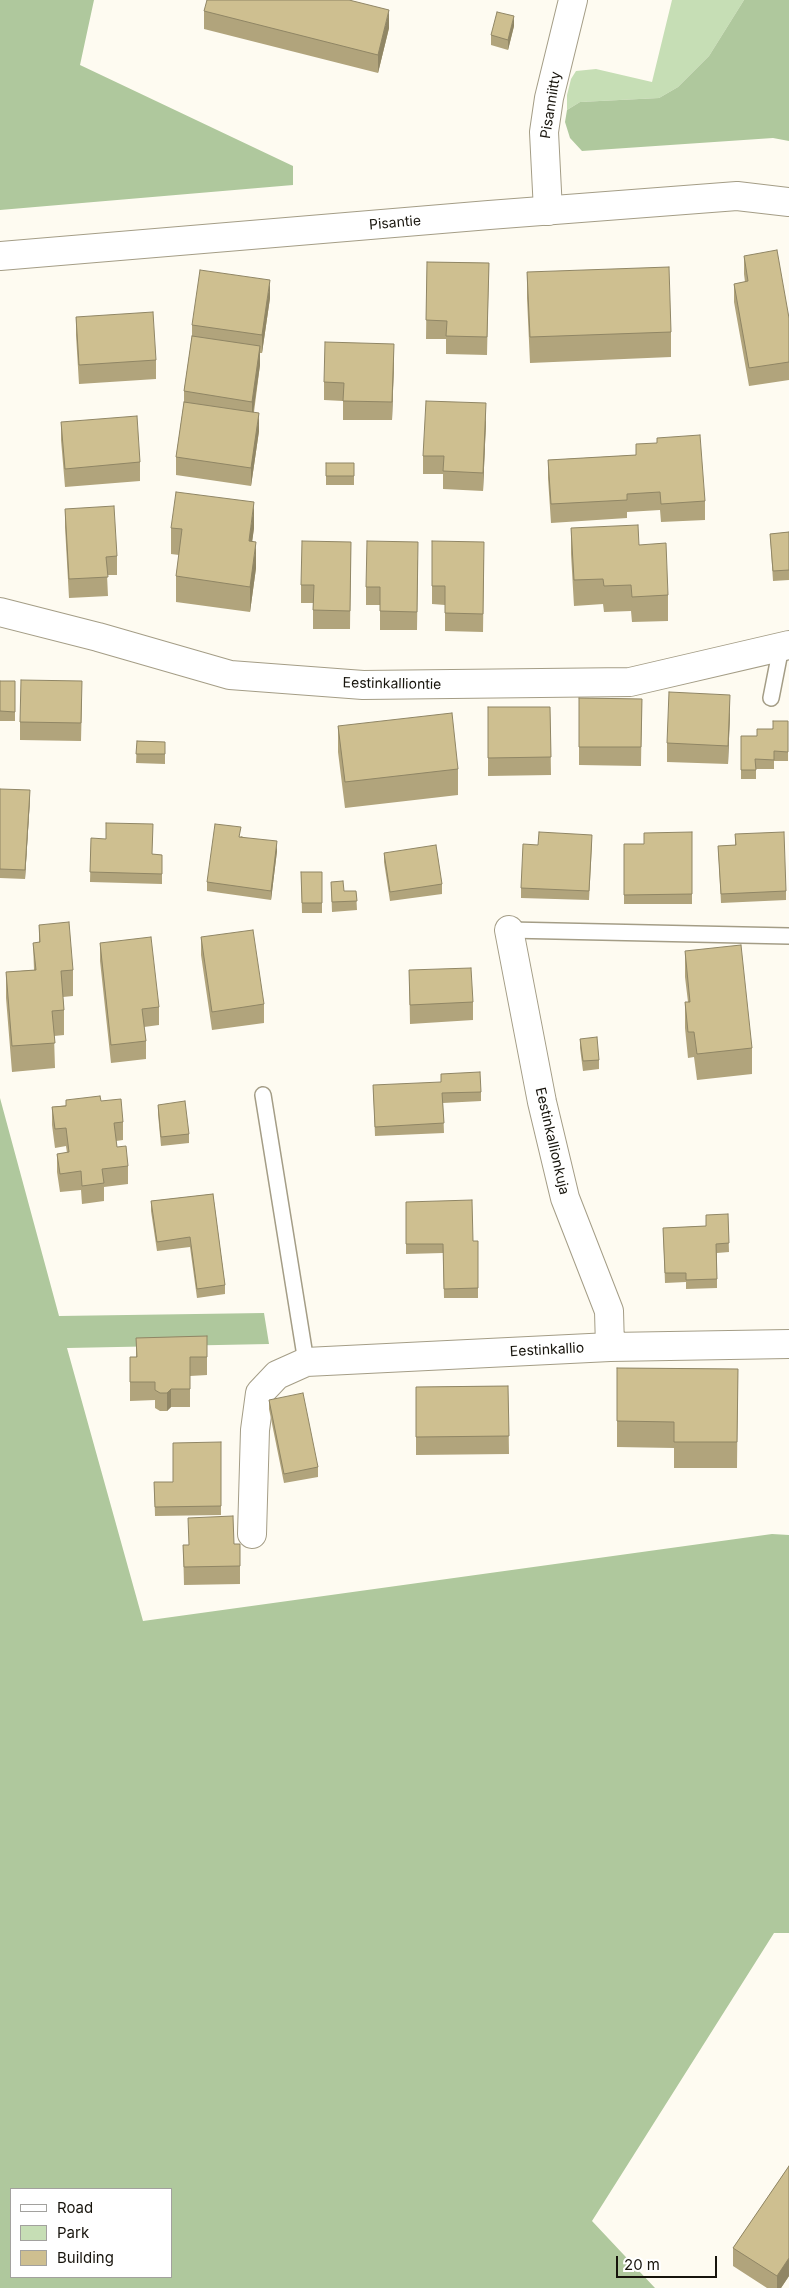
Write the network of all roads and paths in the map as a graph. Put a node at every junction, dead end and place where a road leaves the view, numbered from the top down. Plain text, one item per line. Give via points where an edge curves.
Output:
1 (573, 0) edge
2 (789, 202) edge
3 (548, 211) junction
4 (0, 256) edge
5 (0, 612) edge
6 (785, 646) edge
7 (771, 698) dead end
8 (509, 930) joint
9 (789, 936) edge
10 (263, 1095) dead end
11 (789, 1344) edge
12 (610, 1347) junction
13 (306, 1362) junction
14 (252, 1534) dead end

1 - 3 street, Pisanniitty via 544,132
2 - 3 street, Pisantie via 737,196
3 - 4 street, Pisantie
5 - 6 street, Eestinkalliontie via 98,636 230,675 363,685 630,682
6 - 7 lane
8 - 9 lane
8 - 12 street, Eestinkallionkuja via 542,1102 565,1198 609,1311
10 - 13 lane
11 - 12 street, Eestinkallio
12 - 13 street, Eestinkallio
13 - 14 street via 277,1375 260,1393 254,1430

